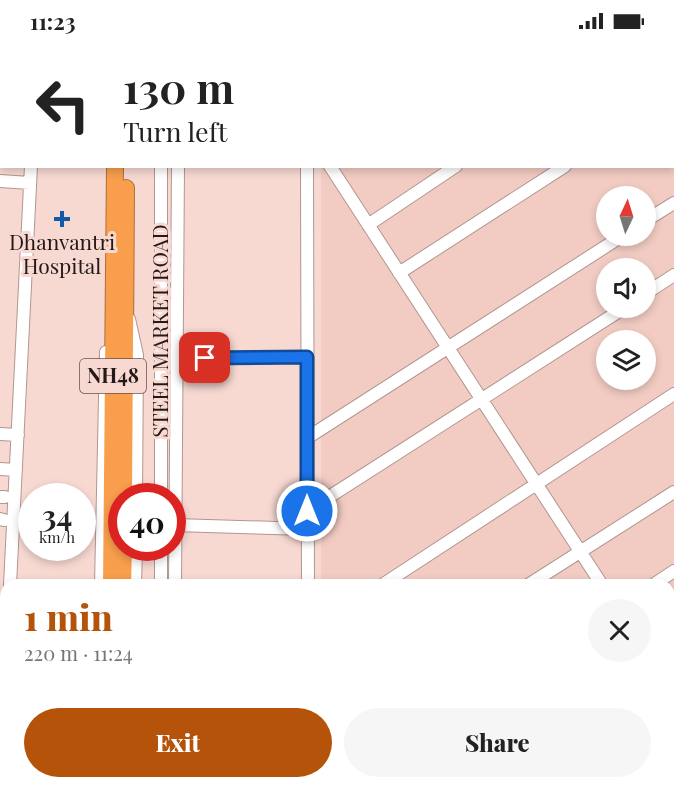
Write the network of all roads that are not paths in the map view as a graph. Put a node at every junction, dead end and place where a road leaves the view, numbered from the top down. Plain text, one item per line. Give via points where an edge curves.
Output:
1 (31, 168) edge
2 (116, 168) edge
3 (126, 168) edge
4 (161, 168) edge
5 (178, 168) edge
6 (307, 168) edge
7 (331, 168) edge
8 (453, 168) edge
9 (563, 168) edge
10 (0, 181) edge
11 (30, 183) junction
12 (674, 203) edge
13 (656, 214) edge
14 (368, 225) junction
15 (606, 246) edge
16 (399, 273) junction
17 (674, 275) edge
18 (656, 287) edge
19 (121, 310) junction
20 (608, 318) edge
21 (447, 346) junction
22 (307, 357) junction
23 (205, 358) dead end
24 (176, 360) junction
25 (161, 361) junction
26 (674, 394) edge
27 (481, 399) junction
28 (0, 434) edge
29 (18, 435) junction
30 (307, 438) junction
31 (0, 469) edge
32 (16, 470) junction
33 (124, 483) edge
34 (136, 483) edge
35 (161, 483) edge
36 (175, 483) edge
37 (536, 484) junction
38 (674, 492) edge
39 (307, 511) junction
40 (186, 525) edge
41 (308, 529) junction
42 (579, 551) junction
43 (124, 561) edge
44 (136, 561) edge
45 (161, 561) edge
46 (175, 561) edge
47 (6, 579) edge
48 (100, 579) edge
49 (111, 579) edge
50 (123, 579) edge
51 (135, 579) edge
52 (161, 579) edge
53 (175, 579) edge
54 (308, 579) edge
55 (391, 579) edge
56 (537, 579) edge
57 (598, 579) edge

1 - 11 street
2 - 19 highway, NH48
3 - 19 highway, NH48
4 - 25 street, STEEL MARKET ROAD
5 - 24 street, STEEL MARKET ROAD
6 - 22 street
7 - 14 street
8 - 14 street
9 - 16 street
10 - 11 street
11 - 29 street
12 - 13 street
14 - 16 street
15 - 21 street
16 - 21 street
17 - 18 street
19 - 33 highway, NH48
19 - 34 street via 137,355
19 - 48 street via 108,337 104,376
19 - 49 highway, NH48
20 - 27 street
21 - 27 street
21 - 30 street
22 - 23 street
22 - 30 street
24 - 25 street
24 - 36 street, STEEL MARKET ROAD
25 - 35 street, STEEL MARKET ROAD
26 - 37 street
27 - 37 street
27 - 39 street
28 - 29 street
29 - 32 street
30 - 39 street
31 - 32 street
32 - 47 street
37 - 42 street
37 - 55 street
38 - 42 street
39 - 41 street
40 - 41 street
41 - 54 street
42 - 56 street
42 - 57 street
43 - 50 highway
44 - 51 street
45 - 52 street
46 - 53 street, STEEL MARKET ROAD

